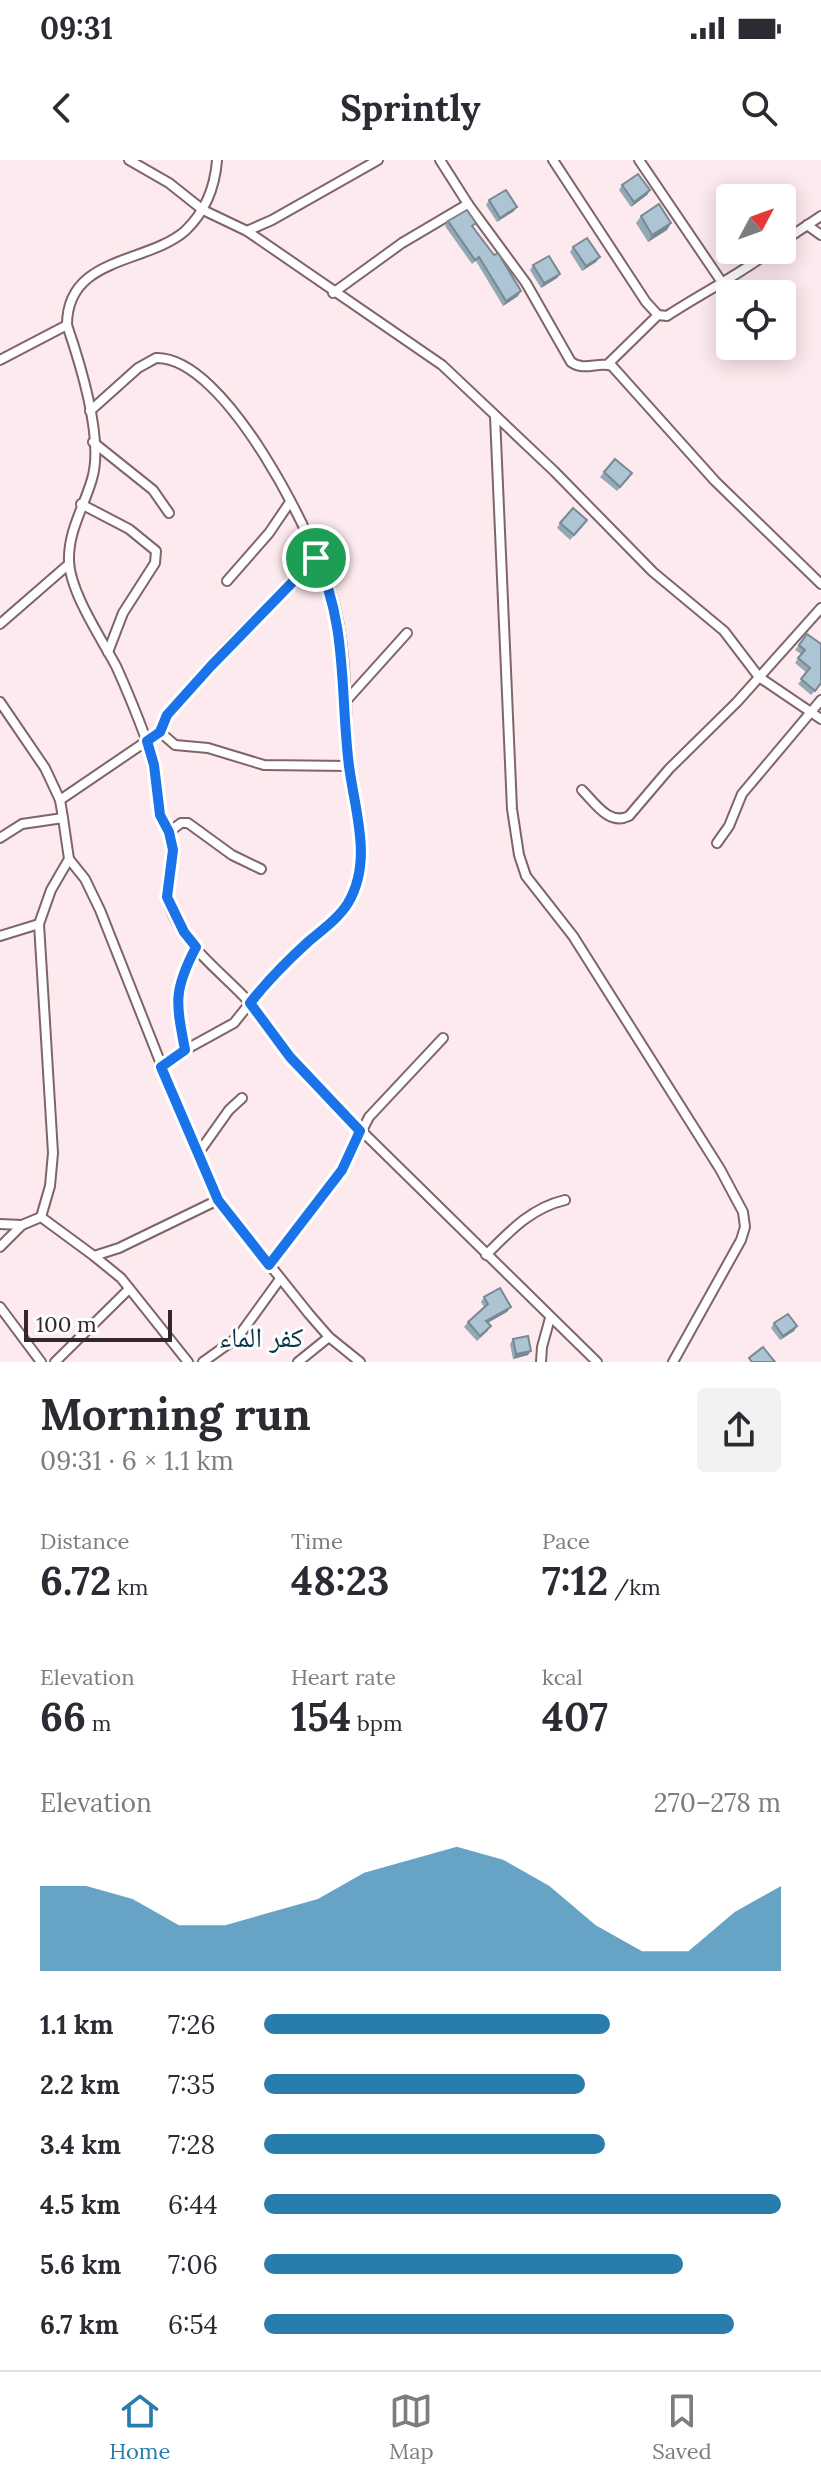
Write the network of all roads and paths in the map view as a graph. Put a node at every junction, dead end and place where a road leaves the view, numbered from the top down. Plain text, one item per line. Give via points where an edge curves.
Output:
1 (129, 160) edge
2 (217, 160) edge
3 (378, 160) edge
4 (440, 160) edge
5 (553, 160) edge
6 (639, 160) edge
7 (468, 204) junction
8 (203, 210) junction
9 (821, 216) edge
10 (807, 225) junction
11 (247, 231) junction
12 (796, 232) edge
13 (821, 235) edge
14 (753, 264) edge
15 (720, 280) edge
16 (723, 280) edge
17 (716, 284) edge
18 (333, 293) junction
19 (658, 315) junction
20 (67, 325) junction
21 (0, 360) edge
22 (608, 364) junction
23 (90, 411) junction
24 (495, 416) junction
25 (93, 442) junction
26 (290, 502) junction
27 (81, 504) junction
28 (169, 513) dead end
29 (316, 558) junction
30 (69, 564) junction
31 (227, 581) dead end
32 (821, 584) edge
33 (821, 608) edge
34 (0, 624) edge
35 (407, 633) dead end
36 (108, 652) junction
37 (759, 677) junction
38 (821, 700) edge
39 (0, 702) edge
40 (345, 702) junction
41 (811, 711) junction
42 (821, 719) edge
43 (160, 732) junction
44 (147, 741) junction
45 (349, 766) junction
46 (582, 790) dead end
47 (60, 800) junction
48 (63, 818) junction
49 (169, 832) junction
50 (0, 838) edge
51 (717, 843) dead end
52 (69, 859) junction
53 (261, 869) dead end
54 (39, 924) junction
55 (0, 936) edge
56 (196, 947) junction
57 (250, 1003) junction
58 (443, 1038) dead end
59 (185, 1050) junction
60 (161, 1067) junction
61 (242, 1098) dead end
62 (360, 1131) junction
63 (197, 1155) junction
64 (218, 1200) junction
65 (565, 1200) dead end
66 (41, 1217) junction
67 (0, 1224) edge
68 (22, 1225) junction
69 (0, 1247) edge
70 (486, 1255) junction
71 (94, 1256) junction
72 (269, 1265) junction
73 (280, 1279) junction
74 (129, 1289) junction
75 (0, 1307) edge
76 (550, 1318) junction
77 (329, 1337) junction
78 (41, 1362) edge
79 (55, 1362) edge
80 (188, 1362) edge
81 (203, 1362) edge
82 (298, 1362) edge
83 (360, 1362) edge
84 (541, 1362) edge
85 (597, 1362) edge
86 (673, 1362) edge

1 - 8 street
2 - 8 street
3 - 11 street
4 - 7 street
5 - 19 street
6 - 15 street
7 - 18 street
7 - 22 street via 526,283 571,362 581,367
8 - 11 street
8 - 20 street via 177,237 109,264 89,278 69,305
9 - 10 street
10 - 12 street
10 - 13 street
11 - 18 street
14 - 16 street
17 - 19 street via 667,316
18 - 24 street via 442,365
19 - 22 street
20 - 21 street
20 - 23 street
22 - 32 street via 715,481
23 - 25 street
23 - 26 street via 149,361 175,362 235,413 267,457
24 - 37 street via 653,572 731,637
24 - 86 street via 512,809 522,868 573,936 673,1091 746,1221 741,1240
25 - 27 street via 94,474
25 - 28 street via 153,490
26 - 29 street
26 - 31 street
27 - 30 street
27 - 36 street via 129,529 156,551 155,563 123,613
29 - 40 street via 337,614
29 - 43 street via 190,689
30 - 34 street
30 - 36 street
33 - 37 street
35 - 40 street
36 - 44 street
37 - 41 street
37 - 46 street via 629,816 612,819
38 - 41 street
39 - 47 street
40 - 45 street
41 - 42 street
41 - 51 street via 742,794
43 - 44 street
43 - 45 street via 175,745 208,748 264,765
44 - 47 street
44 - 49 street via 160,815
45 - 57 street via 361,841 355,889 341,913 272,975
47 - 48 street
48 - 50 street via 22,824
48 - 52 street
49 - 53 street via 188,823
49 - 56 street via 173,850 167,897
52 - 54 street
52 - 60 street via 100,910
54 - 55 street
54 - 66 street via 53,1153
56 - 57 street
56 - 59 street via 177,994
57 - 59 street via 234,1023
57 - 62 street via 290,1057
58 - 62 street
59 - 60 street
60 - 63 street
61 - 63 street
62 - 70 street
62 - 72 street via 342,1170
63 - 64 street
64 - 71 street
64 - 72 street
65 - 70 street via 522,1220
66 - 68 street
66 - 71 street
67 - 68 street
68 - 69 street
70 - 76 street
71 - 74 street
72 - 73 street
73 - 77 street
73 - 81 street via 240,1334
74 - 79 street
74 - 80 street
75 - 78 street
76 - 84 street
76 - 85 street
77 - 82 street
77 - 83 street

